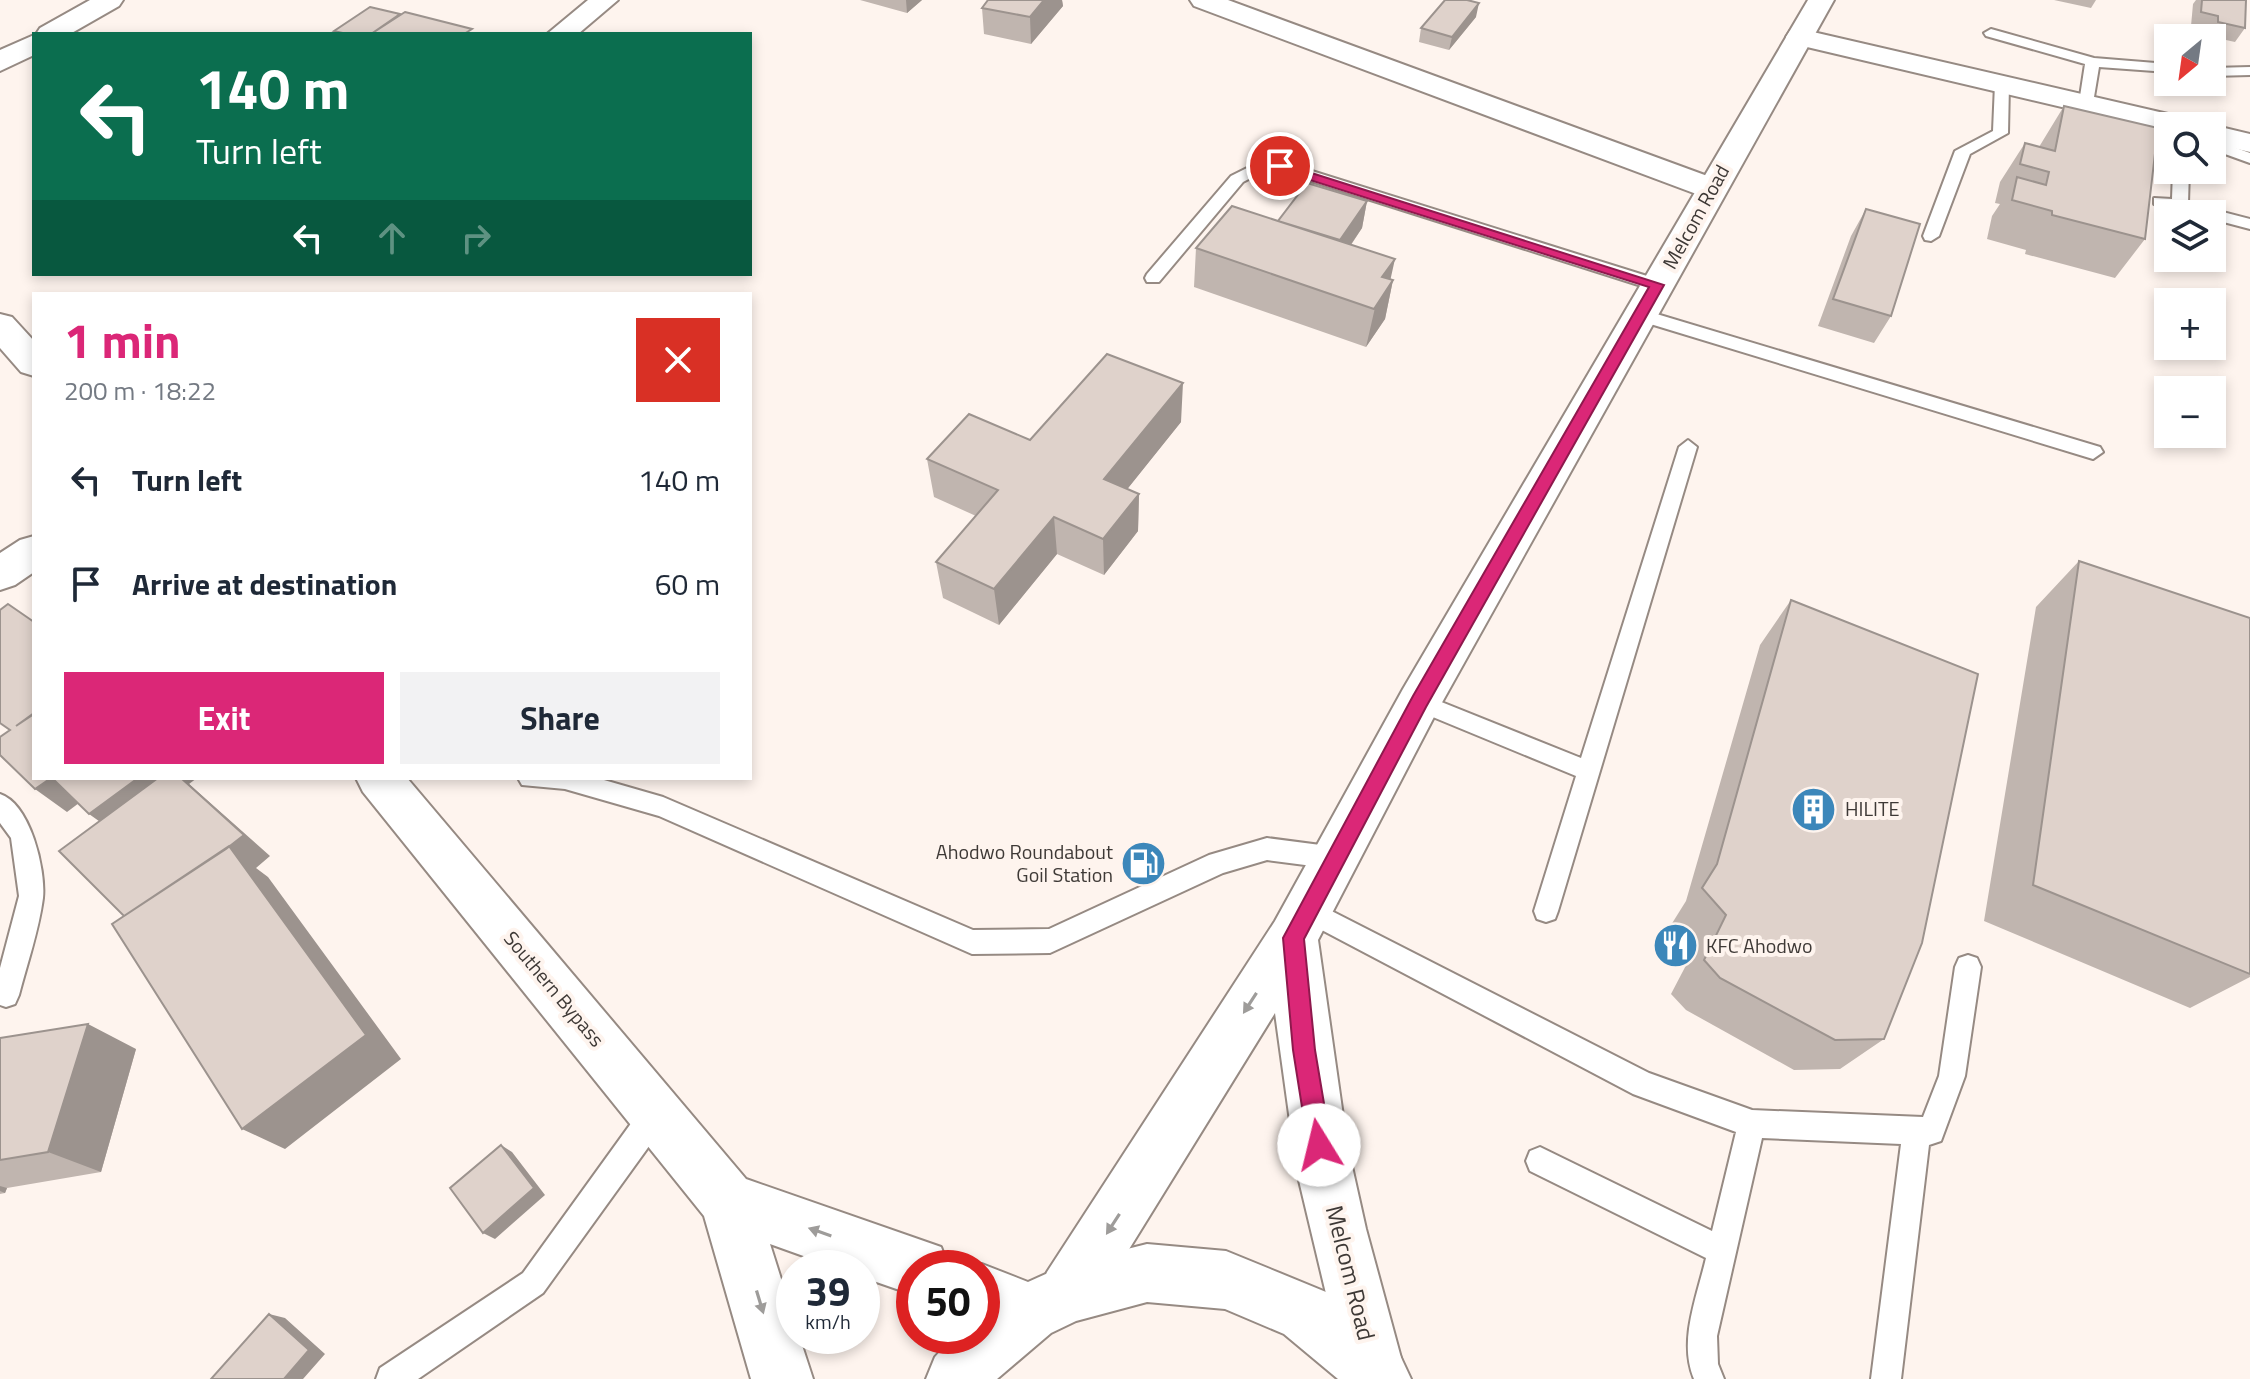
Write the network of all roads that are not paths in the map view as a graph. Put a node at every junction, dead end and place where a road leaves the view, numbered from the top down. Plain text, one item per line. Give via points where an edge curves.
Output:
1 (110, 0) edge
2 (605, 0) edge
3 (1203, 0) edge
4 (1821, 0) edge
5 (54, 32) edge
6 (564, 32) edge
7 (1991, 33) dead end
8 (1800, 37) junction
9 (32, 44) edge
10 (0, 62) edge
11 (2093, 62) junction
12 (2154, 67) edge
13 (2250, 71) edge
14 (2226, 72) edge
15 (2002, 84) junction
16 (2086, 103) junction
17 (2154, 119) edge
18 (2228, 137) edge
19 (2250, 158) edge
20 (1710, 188) junction
21 (2226, 218) edge
22 (2250, 224) edge
23 (1931, 236) dead end
24 (1153, 278) dead end
25 (1649, 300) junction
26 (0, 325) edge
27 (32, 362) edge
28 (1688, 447) dead end
29 (2093, 452) dead end
30 (32, 552) edge
31 (0, 574) edge
32 (1419, 702) junction
33 (1588, 771) junction
34 (381, 780) edge
35 (568, 780) edge
36 (0, 804) edge
37 (1336, 858) junction
38 (1546, 911) dead end
39 (1301, 924) junction
40 (1968, 967) dead end
41 (6, 995) dead end
42 (656, 1113) junction
43 (1752, 1124) junction
44 (1917, 1130) junction
45 (1540, 1161) dead end
46 (728, 1201) junction
47 (1722, 1251) junction
48 (896, 1260) edge
49 (1027, 1299) edge
50 (1377, 1374) edge
51 (391, 1379) edge
52 (782, 1379) edge
53 (957, 1379) edge
54 (1709, 1379) edge
55 (1886, 1379) edge

1 - 5 main road
2 - 6 main road
3 - 20 main road
4 - 8 main road, Melcom Road
7 - 11 lane
8 - 15 main road
8 - 20 main road, Melcom Road
9 - 10 main road
11 - 12 lane
11 - 16 lane
13 - 14 lane
15 - 16 main road
15 - 23 lane via 2000,133 1963,151
16 - 17 main road
18 - 19 lane via 2230,151
20 - 25 main road, Melcom Road
21 - 22 lane
24 - 25 lane via 1237,179 1258,168 1280,166
25 - 29 lane
25 - 32 main road, Melcom Road
26 - 27 main road
28 - 33 lane
30 - 31 main road
32 - 33 lane
32 - 37 main road, Melcom Road
33 - 38 lane
34 - 42 main road, Southern Bypass
35 - 37 lane via 663,807 972,942 1050,941 1218,863 1267,849
36 - 41 lane via 22,835 31,896
37 - 39 main road, Melcom Road
39 - 43 lane via 1643,1084
39 -> 49 main road, Melcom Road
39 - 50 main road, Melcom Road via 1304,1050 1319,1145
40 - 44 lane via 1952,1076 1931,1131
42 - 46 main road, Southern Bypass
42 - 51 lane via 533,1283
43 - 44 lane
43 - 47 lane
44 - 55 lane
45 - 47 lane
48 -> 46 main road
46 -> 52 main road, Southern Bypass
47 - 54 lane via 1702,1336
49 - 50 main road via 1147,1273 1226,1280 1305,1313
49 - 53 main road

